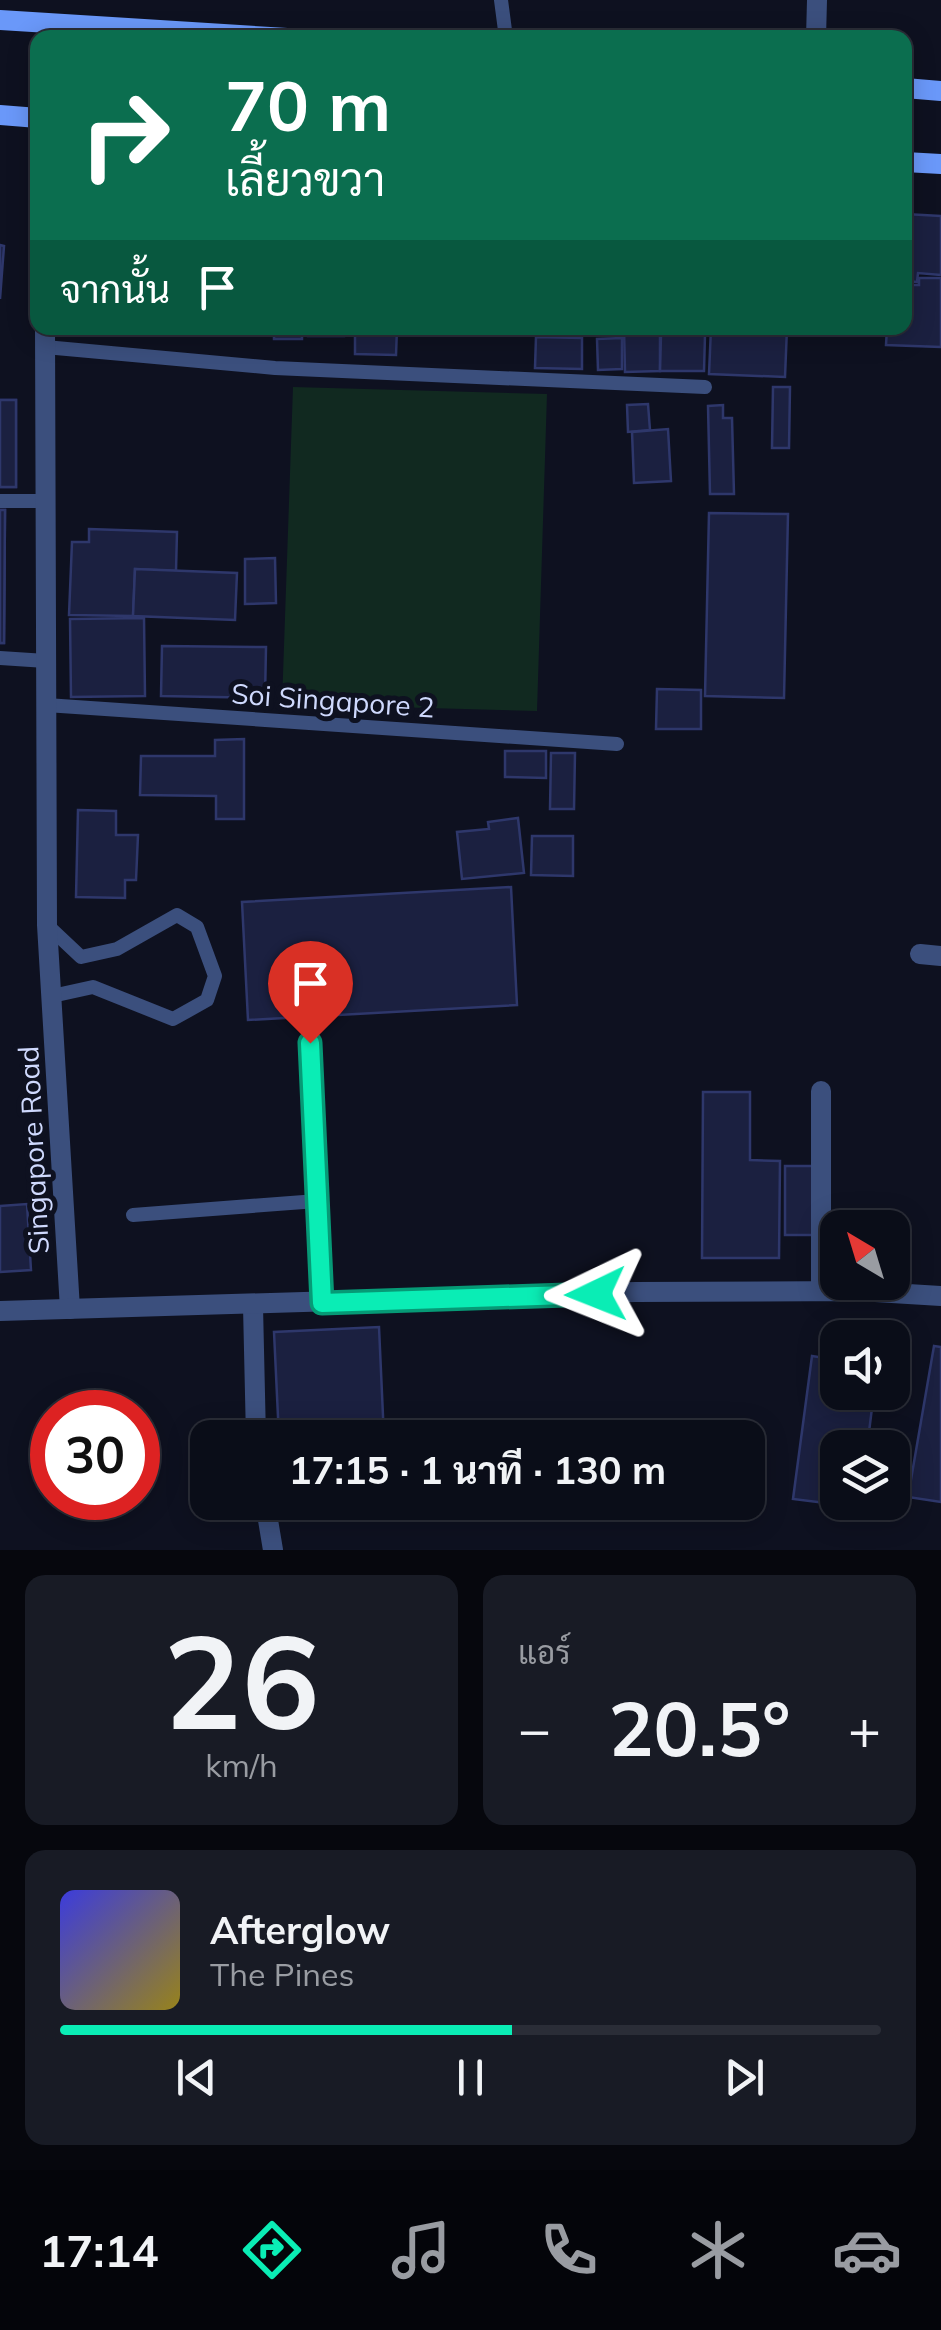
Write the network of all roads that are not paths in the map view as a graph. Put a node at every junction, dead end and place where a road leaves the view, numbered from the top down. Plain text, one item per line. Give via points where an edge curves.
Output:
1 (502, 0) edge
2 (816, 0) edge
3 (0, 20) edge
4 (159, 30) edge
5 (505, 30) edge
6 (816, 30) edge
7 (912, 89) edge
8 (941, 91) edge
9 (0, 115) edge
10 (30, 117) edge
11 (912, 162) edge
12 (941, 164) edge
13 (46, 338) edge
14 (705, 388) dead end
15 (0, 501) edge
16 (46, 501) junction
17 (0, 658) edge
18 (46, 661) junction
19 (46, 705) junction
20 (617, 744) dead end
21 (47, 926) junction
22 (52, 996) junction
23 (310, 1043) dead end
24 (821, 1090) dead end
25 (316, 1202) junction
26 (821, 1210) edge
27 (134, 1216) dead end
28 (820, 1291) edge
29 (910, 1295) edge
30 (941, 1296) edge
31 (322, 1303) junction
32 (253, 1306) junction
33 (70, 1309) junction
34 (0, 1310) edge
35 (256, 1420) edge
36 (268, 1520) edge
37 (273, 1550) edge

1 - 5 lane
2 - 6 street
3 - 4 main road
7 - 8 main road
9 - 10 main road
11 - 12 main road
13 - 14 lane via 275,368
13 - 16 street, Singapore Road
15 - 16 lane
16 - 18 street, Singapore Road
17 - 18 lane
18 - 19 street, Singapore Road
19 - 20 lane, Soi Singapore 2
19 - 21 street, Singapore Road
21 - 22 street, Singapore Road
21 - 22 lane via 81,956 117,949 177,915 197,927 215,976 208,1000 173,1019 93,988
22 - 33 street, Singapore Road
23 - 25 lane
24 - 26 street
25 - 27 lane
25 - 31 lane
28 - 31 street
29 - 30 street
31 - 32 street
32 - 33 street
32 - 35 street
33 - 34 street
36 - 37 street

